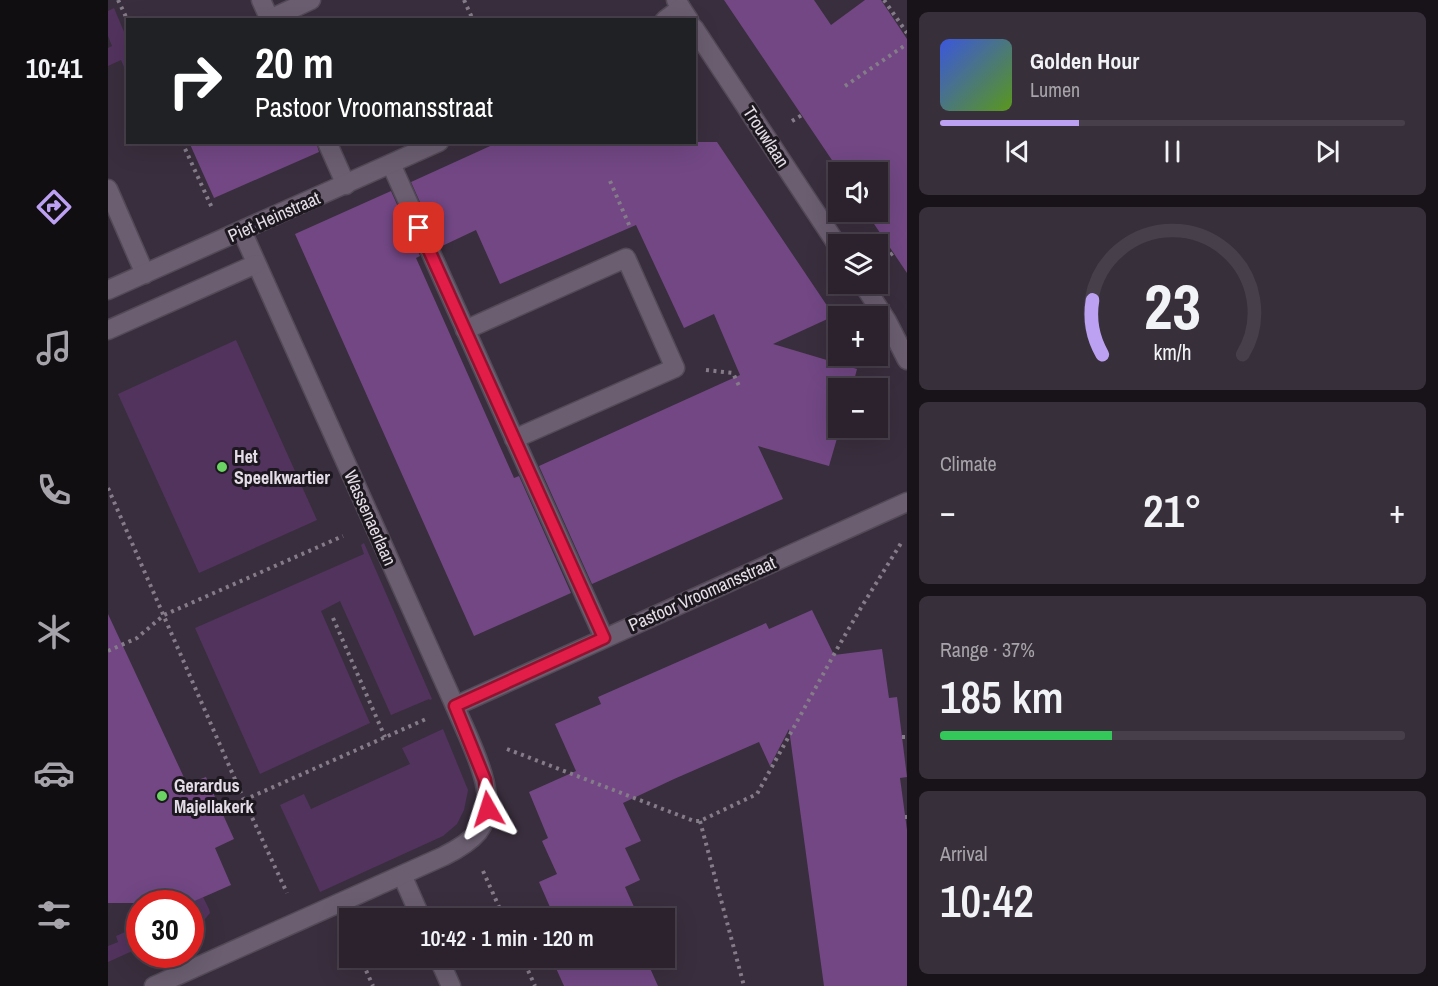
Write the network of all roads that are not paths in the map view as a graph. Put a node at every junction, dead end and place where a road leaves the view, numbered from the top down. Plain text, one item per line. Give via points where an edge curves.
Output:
1 (261, 0) edge
2 (311, 0) edge
3 (682, 9) edge
4 (270, 18) edge
5 (272, 18) edge
6 (668, 18) edge
7 (696, 31) edge
8 (328, 144) edge
9 (435, 144) edge
10 (391, 164) junction
11 (346, 184) junction
12 (108, 189) edge
13 (830, 234) edge
14 (234, 235) junction
15 (256, 264) junction
16 (145, 274) junction
17 (108, 290) edge
18 (869, 294) edge
19 (108, 330) edge
20 (465, 330) junction
21 (907, 360) edge
22 (514, 439) junction
23 (907, 502) edge
24 (604, 638) junction
25 (455, 706) junction
26 (402, 875) junction
27 (417, 908) edge
28 (443, 968) edge
29 (154, 986) edge
30 (451, 986) edge

1 - 4 street
2 - 5 street
3 - 6 street
7 - 13 street, Trouwlaan
8 - 11 street
9 - 10 street, Piet Heinstraat
10 - 11 street, Piet Heinstraat
10 - 20 street
11 - 14 street, Piet Heinstraat
12 - 16 street
14 - 15 street, Wassenaerlaan
14 - 16 street, Piet Heinstraat
15 - 19 street
15 - 25 street, Wassenaerlaan
16 - 17 street, Piet Heinstraat
18 - 21 street
20 - 22 street
20 - 22 street via 626,258 675,368
22 - 24 street
23 - 24 street, Pastoor Vroomansstraat
24 - 25 street, Pastoor Vroomansstraat
25 - 26 street via 485,780 485,819 469,840
26 - 27 street
26 - 29 street
28 - 30 street

